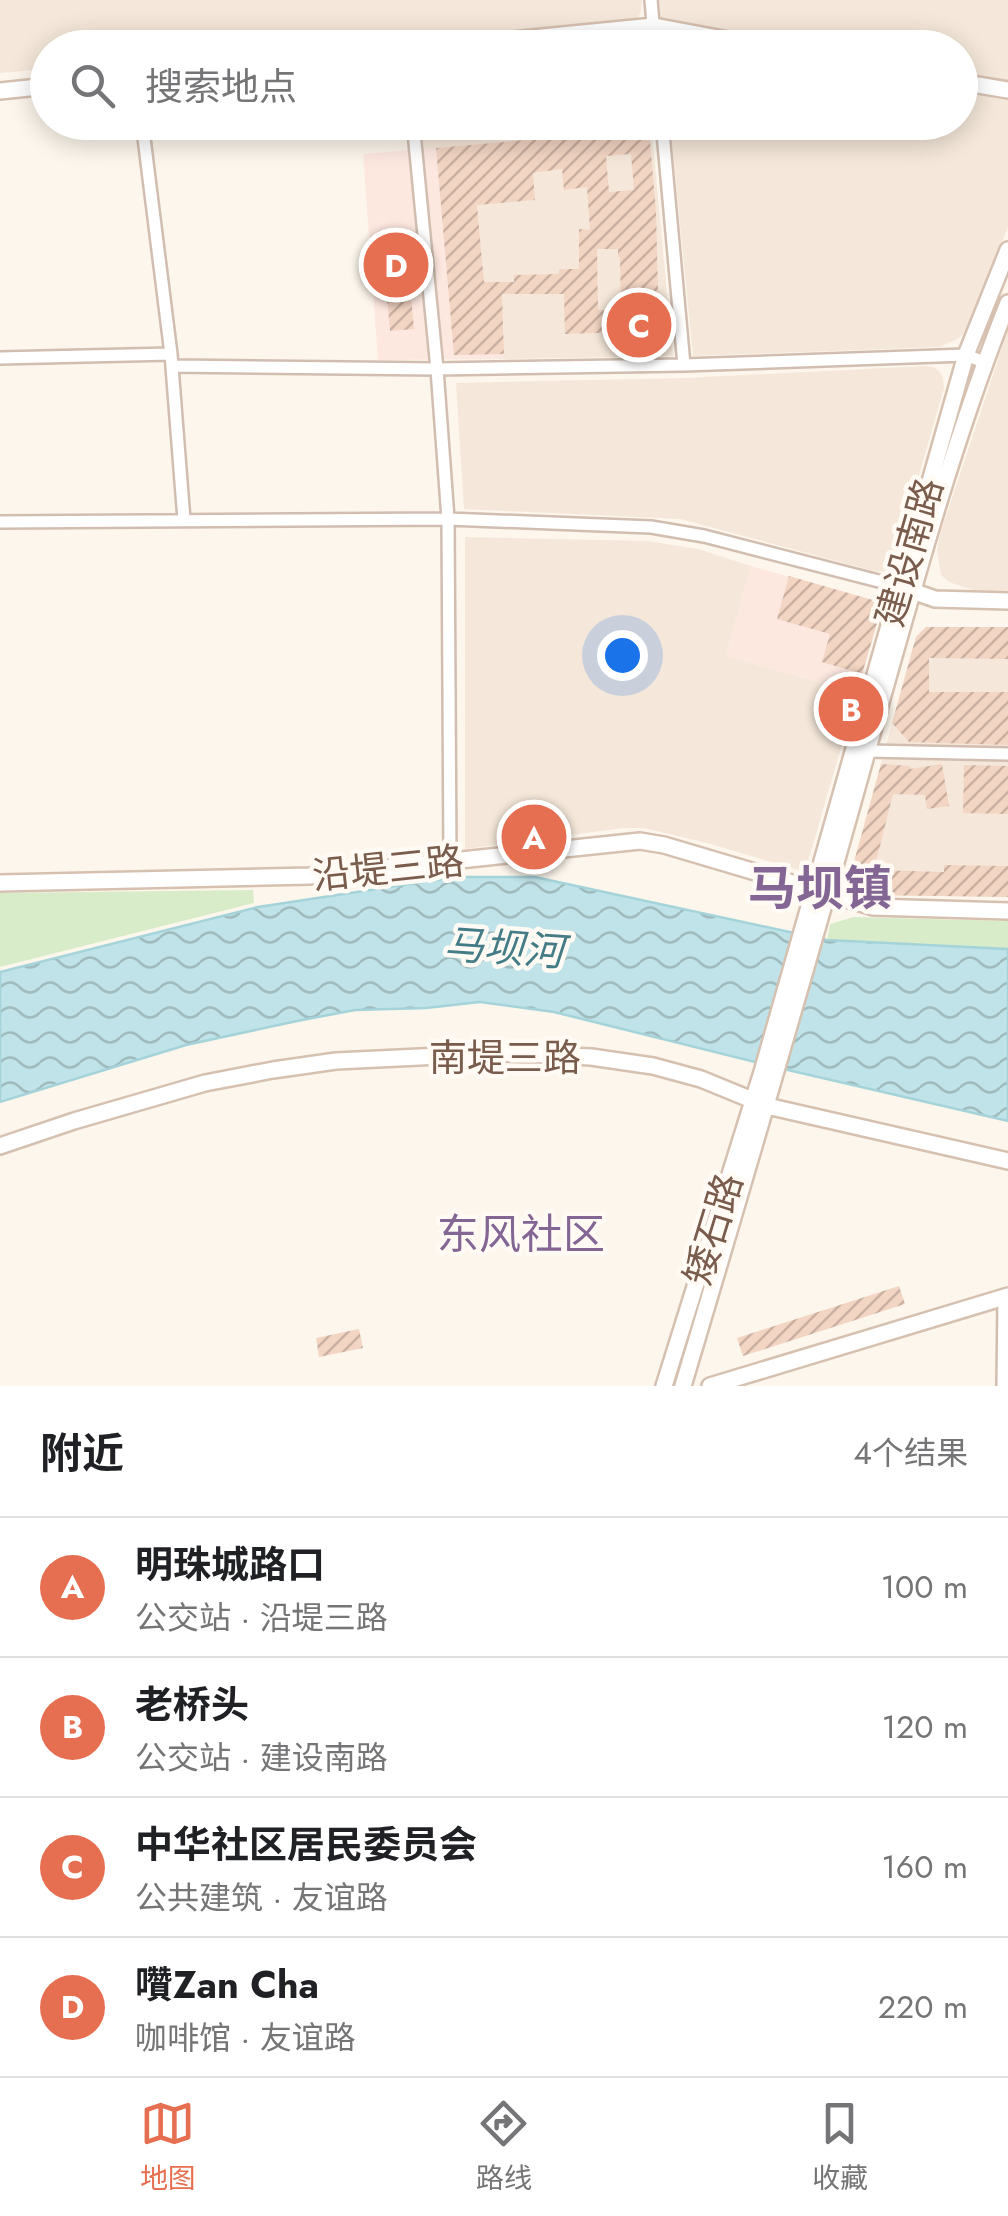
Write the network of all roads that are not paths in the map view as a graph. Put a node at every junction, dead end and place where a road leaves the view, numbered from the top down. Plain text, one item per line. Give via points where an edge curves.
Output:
1 (651, 0) edge
2 (654, 26) junction
3 (613, 30) edge
4 (654, 30) edge
5 (675, 30) edge
6 (978, 85) edge
7 (30, 88) edge
8 (1008, 90) edge
9 (0, 92) edge
10 (144, 140) edge
11 (415, 140) edge
12 (664, 140) edge
13 (1008, 250) edge
14 (1008, 303) edge
15 (966, 355) junction
16 (0, 358) edge
17 (172, 360) junction
18 (984, 362) junction
19 (684, 364) junction
20 (437, 369) junction
21 (448, 518) junction
22 (184, 520) junction
23 (0, 522) edge
24 (905, 589) junction
25 (1008, 601) edge
26 (868, 751) junction
27 (1008, 754) edge
28 (450, 862) junction
29 (0, 883) edge
30 (820, 893) junction
31 (1008, 911) edge
32 (769, 1073) joint
33 (760, 1103) junction
34 (0, 1146) edge
35 (1008, 1161) edge
36 (1006, 1297) edge
37 (664, 1386) edge
38 (683, 1386) edge
39 (710, 1386) edge
40 (1003, 1386) edge

1 - 2 street
2 - 3 main road
2 - 4 street
2 - 5 main road
6 - 8 main road
7 - 9 main road
10 - 17 street
11 - 20 street
12 - 19 street
13 - 15 main road, 建设南路
14 - 18 main road, 建设南路
15 - 18 street
15 - 19 street
15 - 24 main road, 建设南路
16 - 17 street
17 - 20 street
17 - 22 street
18 - 24 main road, 建设南路
19 - 20 street
20 - 21 street
21 - 22 street
21 - 24 street via 678,530
21 - 28 street
22 - 23 street
24 - 25 main road via 935,598
24 - 26 main road, 建设南路
24 - 30 main road, 建设南路
26 - 27 street
26 - 30 main road, 建设南路
28 - 29 main road, 沿堤三路 via 296,877
28 - 30 main road, 沿堤三路 via 654,842
30 - 31 main road, 沿堤三路 via 873,907
30 - 32 main road, 建设南路
32 - 33 main road, 矮石路
33 - 34 main road, 南堤三路 via 676,1071 622,1060 503,1053 390,1058 205,1084
33 - 35 main road, 南堤三路
33 - 37 main road, 矮石路
33 - 38 main road, 矮石路
36 - 39 main road
36 - 40 street

